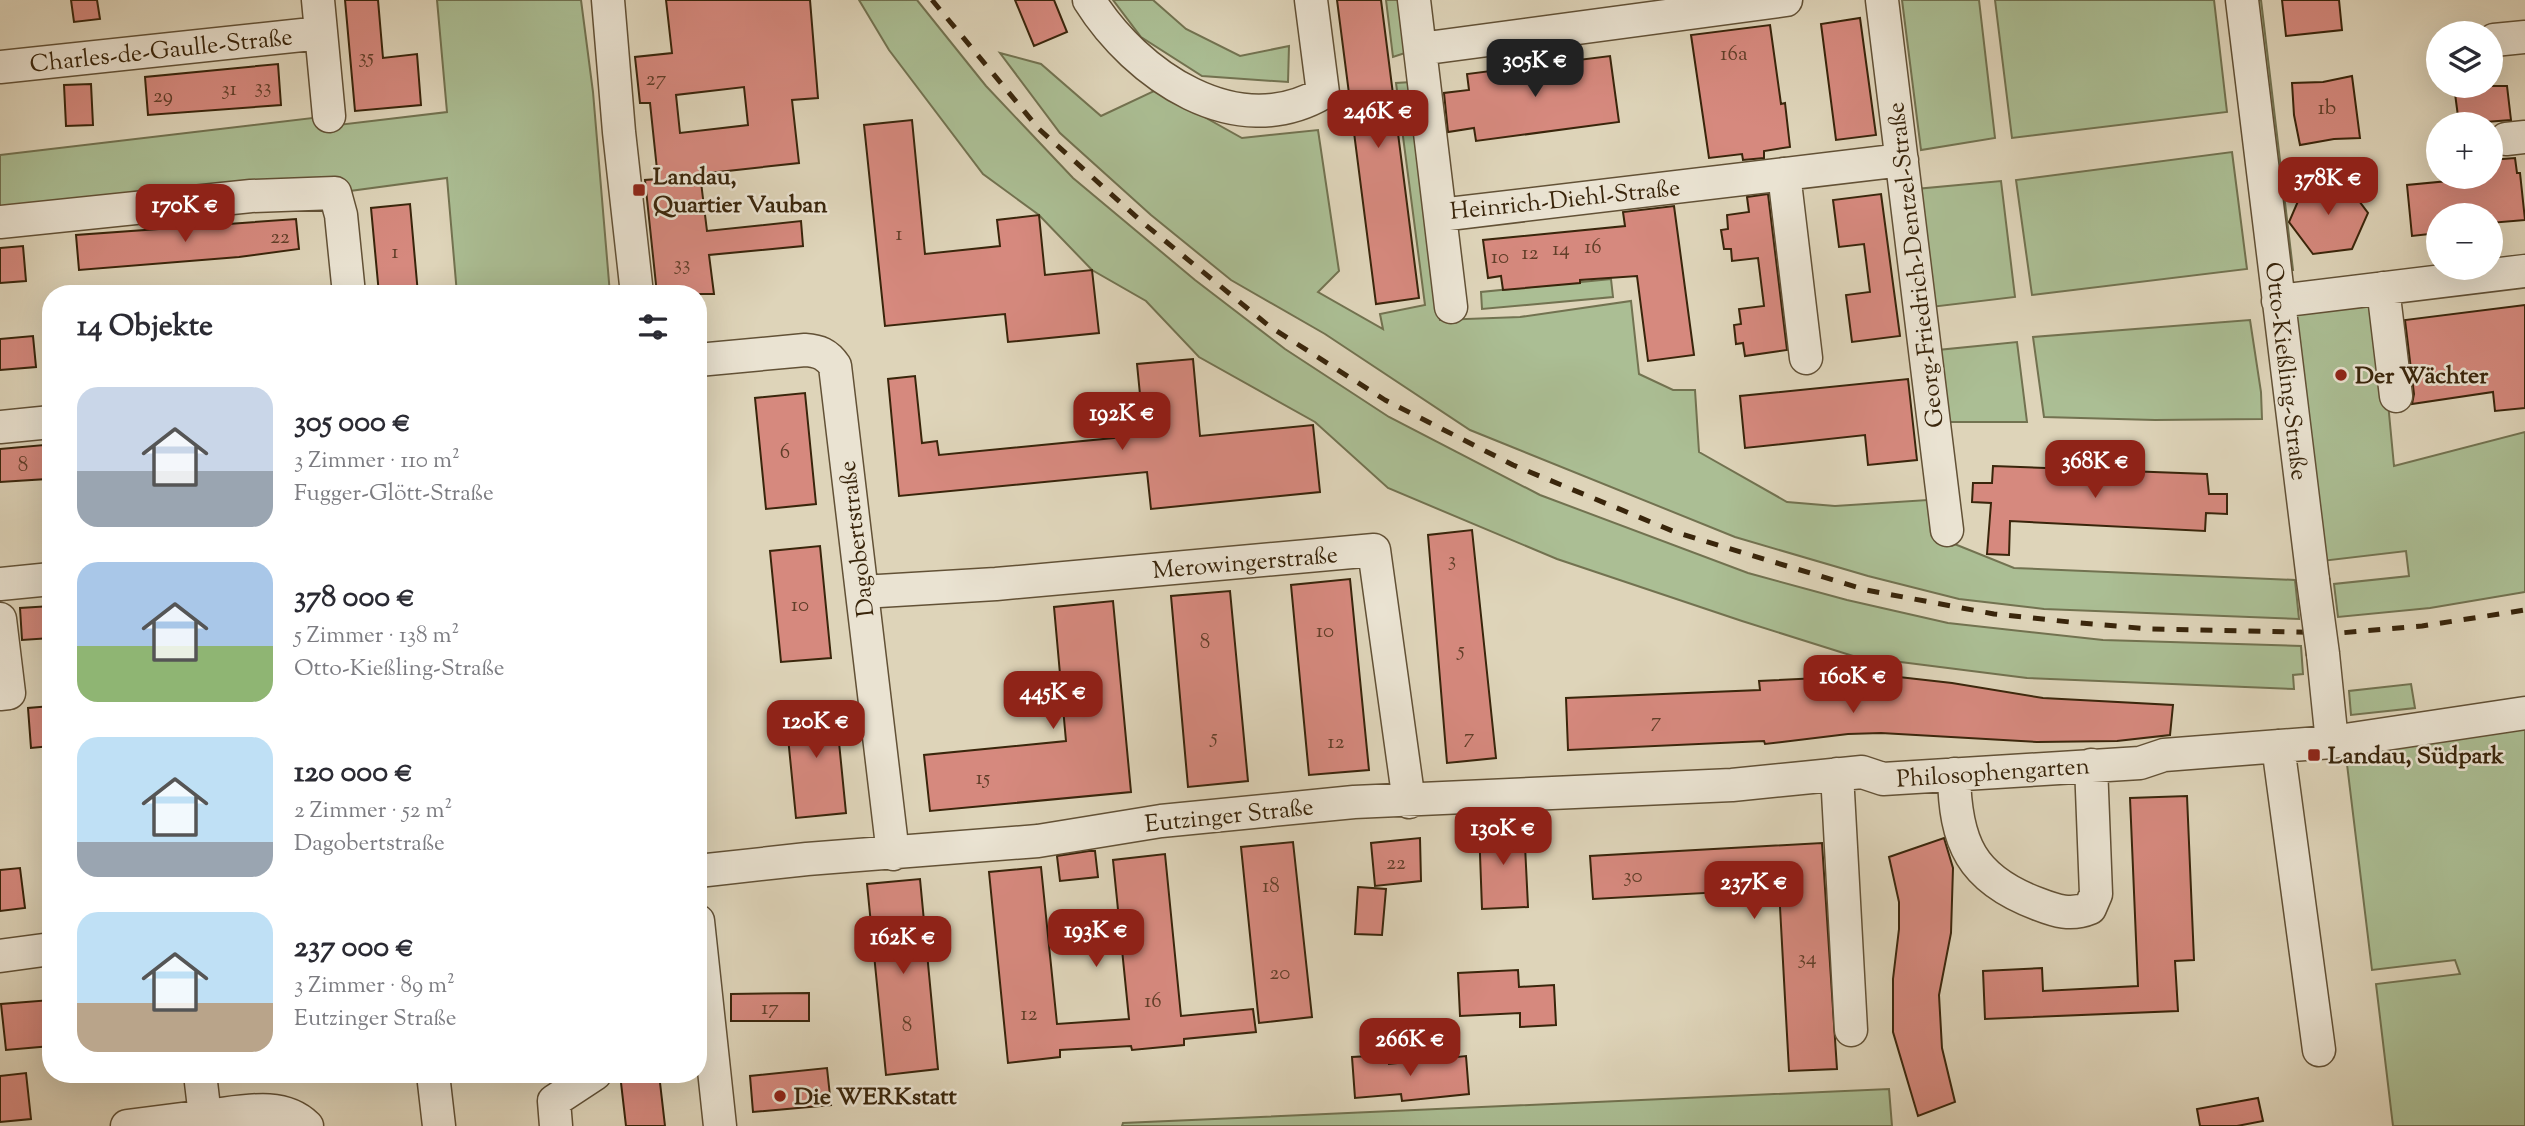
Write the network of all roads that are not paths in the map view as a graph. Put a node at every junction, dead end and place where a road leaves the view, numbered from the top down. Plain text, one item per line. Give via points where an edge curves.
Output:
1 (318, 0) edge
2 (608, 0) edge
3 (1089, 0) edge
4 (1311, 0) edge
5 (1413, 0) edge
6 (1786, 0) edge
7 (1882, 0) edge
8 (2242, 0) edge
9 (1668, 7) edge
10 (321, 33) junction
11 (2525, 37) edge
12 (2503, 39) edge
13 (1420, 49) junction
14 (0, 67) edge
15 (330, 116) dead end
16 (1902, 160) junction
17 (1784, 174) junction
18 (1440, 215) junction
19 (0, 222) edge
20 (2525, 271) edge
21 (348, 285) edge
22 (637, 285) edge
23 (2383, 288) junction
24 (2278, 301) junction
25 (1451, 307) dead end
26 (1806, 358) dead end
27 (707, 359) edge
28 (2396, 396) dead end
29 (42, 423) edge
30 (0, 427) edge
31 (1947, 530) dead end
32 (42, 580) edge
33 (0, 584) edge
34 (862, 592) junction
35 (0, 619) edge
36 (0, 694) edge
37 (2525, 713) edge
38 (2332, 742) junction
39 (2278, 746) junction
40 (2091, 765) junction
41 (1837, 774) junction
42 (1954, 774) junction
43 (1762, 780) joint
44 (1409, 802) junction
45 (893, 854) junction
46 (707, 871) edge
47 (42, 950) edge
48 (0, 956) edge
49 (1851, 1030) dead end
50 (707, 1045) edge
51 (2319, 1050) dead end
52 (201, 1083) edge
53 (434, 1083) edge
54 (581, 1083) edge
55 (205, 1116) junction
56 (127, 1126) edge
57 (307, 1126) edge
58 (439, 1126) edge
59 (556, 1126) edge
60 (720, 1126) edge

1 - 10 street, Charles-de-Gaulle-Straße
2 - 22 street
3 - 4 street via 1130,53 1200,98 1238,108 1286,110 1323,93
5 - 13 street, Heinrich-Diehl-Straße
6 - 9 street
7 - 16 street, Georg-Friedrich-Dentzel-Straße
8 - 24 street, Otto-Kießling-Straße
9 - 13 street
10 - 14 street, Charles-de-Gaulle-Straße
10 - 15 street, Charles-de-Gaulle-Straße
11 - 12 street
13 - 18 street, Heinrich-Diehl-Straße
16 - 17 street, Heinrich-Diehl-Straße
16 - 31 street, Georg-Friedrich-Dentzel-Straße
17 - 18 street, Heinrich-Diehl-Straße
17 - 26 street
18 - 25 street
19 - 21 street via 251,196 335,193
20 - 23 street
23 - 24 street
23 - 28 street
24 - 38 street, Otto-Kießling-Straße, bridge
27 - 34 street, Dagobertstraße via 805,350 830,358 837,375
29 - 30 street
32 - 33 street
34 - 44 street, Merowingerstraße via 1374,550
34 - 45 street, Dagobertstraße
35 - 36 street via 9,693
37 - 38 street
38 - 39 street
39 - 40 street, Philosophengarten
39 - 51 street
40 - 42 street, Philosophengarten
40 - 42 street via 2096,894 2090,908 2077,914 2029,900 1985,875 1963,838 1954,800
41 - 42 street, Philosophengarten via 1862,772 1883,779
41 - 43 street, Philosophengarten
41 - 49 street
43 - 44 street, Eutzinger Straße
44 - 45 street, Eutzinger Straße via 1354,802 1161,821 1038,841
45 - 46 street, Eutzinger Straße
47 - 48 street
50 - 60 street
52 - 55 street
53 - 58 street
54 - 59 street via 554,1101
55 - 56 street
55 - 57 street via 282,1111

